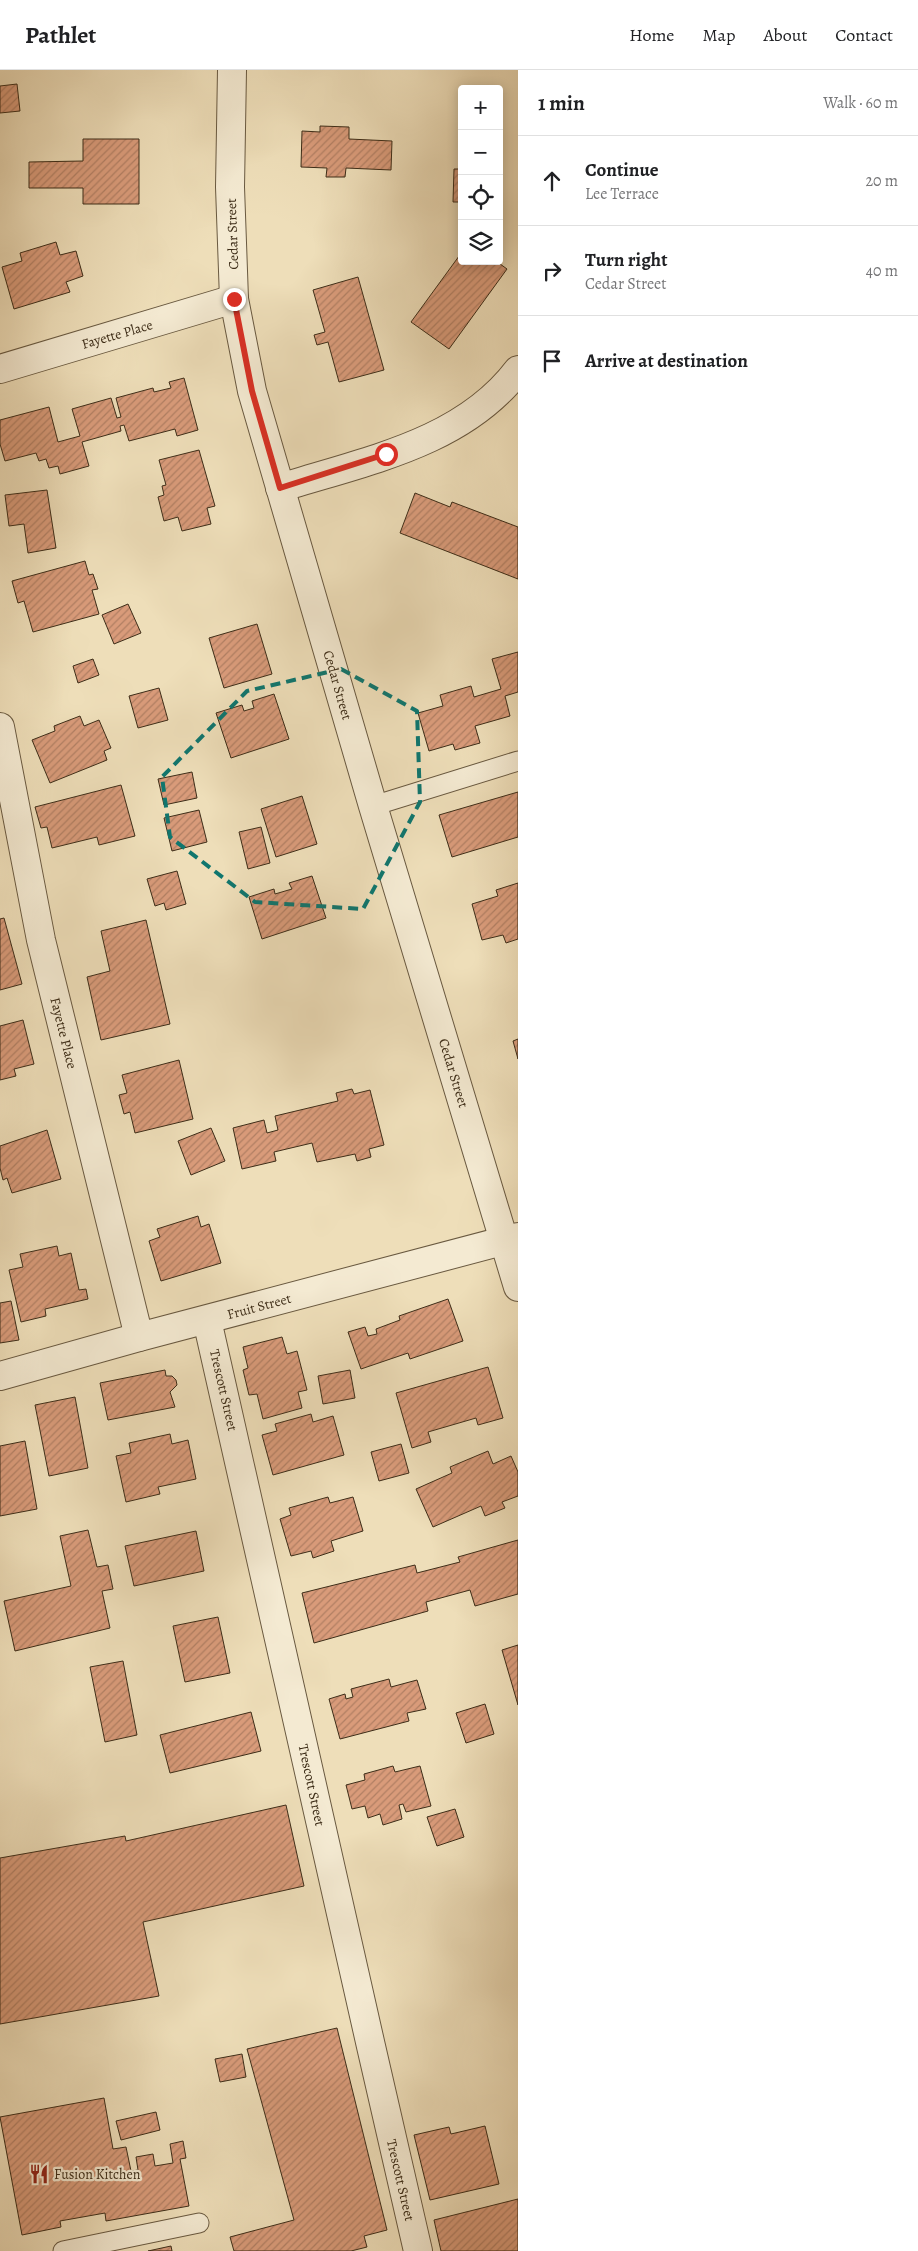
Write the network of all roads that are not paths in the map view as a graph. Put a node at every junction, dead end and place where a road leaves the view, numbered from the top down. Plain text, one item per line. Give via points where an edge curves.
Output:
1 (232, 70) edge
2 (234, 299) junction
3 (0, 369) edge
4 (518, 370) edge
5 (280, 488) junction
6 (0, 727) edge
7 (518, 761) edge
8 (373, 806) junction
9 (511, 1239) edge
10 (518, 1287) edge
11 (208, 1320) junction
12 (139, 1336) junction
13 (0, 1376) edge
14 (199, 2224) dead end
15 (63, 2251) edge
16 (418, 2251) edge

1 - 2 street, Cedar Street via 230,187
2 - 3 street, Fayette Place
2 - 5 street, Cedar Street via 252,391
4 - 5 street via 482,406 438,435
5 - 8 street, Cedar Street
6 - 12 street, Fayette Place via 41,940
7 - 8 lane
8 - 9 street, Cedar Street
9 - 10 street, Cedar Street
9 - 11 street, Fruit Street
11 - 12 street, Fruit Street
11 - 16 street, Trescott Street via 348,1953
12 - 13 street, Fruit Street
14 - 15 lane

